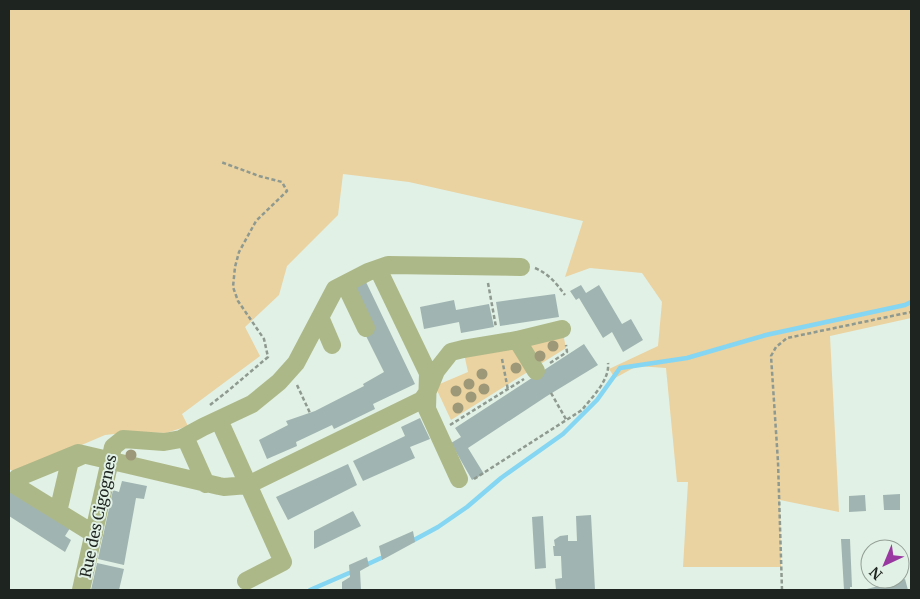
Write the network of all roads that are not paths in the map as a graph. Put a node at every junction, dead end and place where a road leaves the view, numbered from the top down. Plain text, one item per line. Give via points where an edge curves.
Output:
1 (521, 267) road end
2 (378, 269) junction
3 (345, 284) junction
4 (320, 317) junction
5 (366, 328) dead end
6 (562, 329) road end
7 (517, 340) junction
8 (332, 345) dead end
9 (536, 371) road end
10 (428, 393) junction
11 (218, 420) junction
12 (185, 437) junction
13 (85, 454) junction
14 (111, 454) junction
15 (458, 479) road end
16 (206, 484) junction
17 (248, 485) junction
18 (58, 512) junction
19 (94, 534) junction
20 (246, 581) dead end
21 (81, 590) edge

1 - 2 street, Rue des Cigognes via 388,265
2 - 3 street, Rue des Cigognes
2 - 10 street via 428,373
3 - 4 street, Rue des Cigognes via 335,289
3 - 5 street
4 - 8 street
4 - 11 street, Rue des Cigognes via 296,363 279,382 252,404
6 - 7 street
7 - 9 street
7 - 10 street via 452,352 436,372
10 - 15 street via 427,409
10 - 17 street via 422,400
11 - 12 street, Rue des Cigognes
11 - 17 street
12 - 14 street, Rue des Cigognes via 164,442 123,439
12 - 16 street
13 - 14 street
13 - 18 street via 70,461
13 - 18 street via 78,453 17,478 13,484
14 - 16 street
14 - 19 street, Rue des Cigognes
16 - 17 street via 224,487
17 - 20 street via 284,562
18 - 19 street
19 - 21 street, Rue des Cigognes

